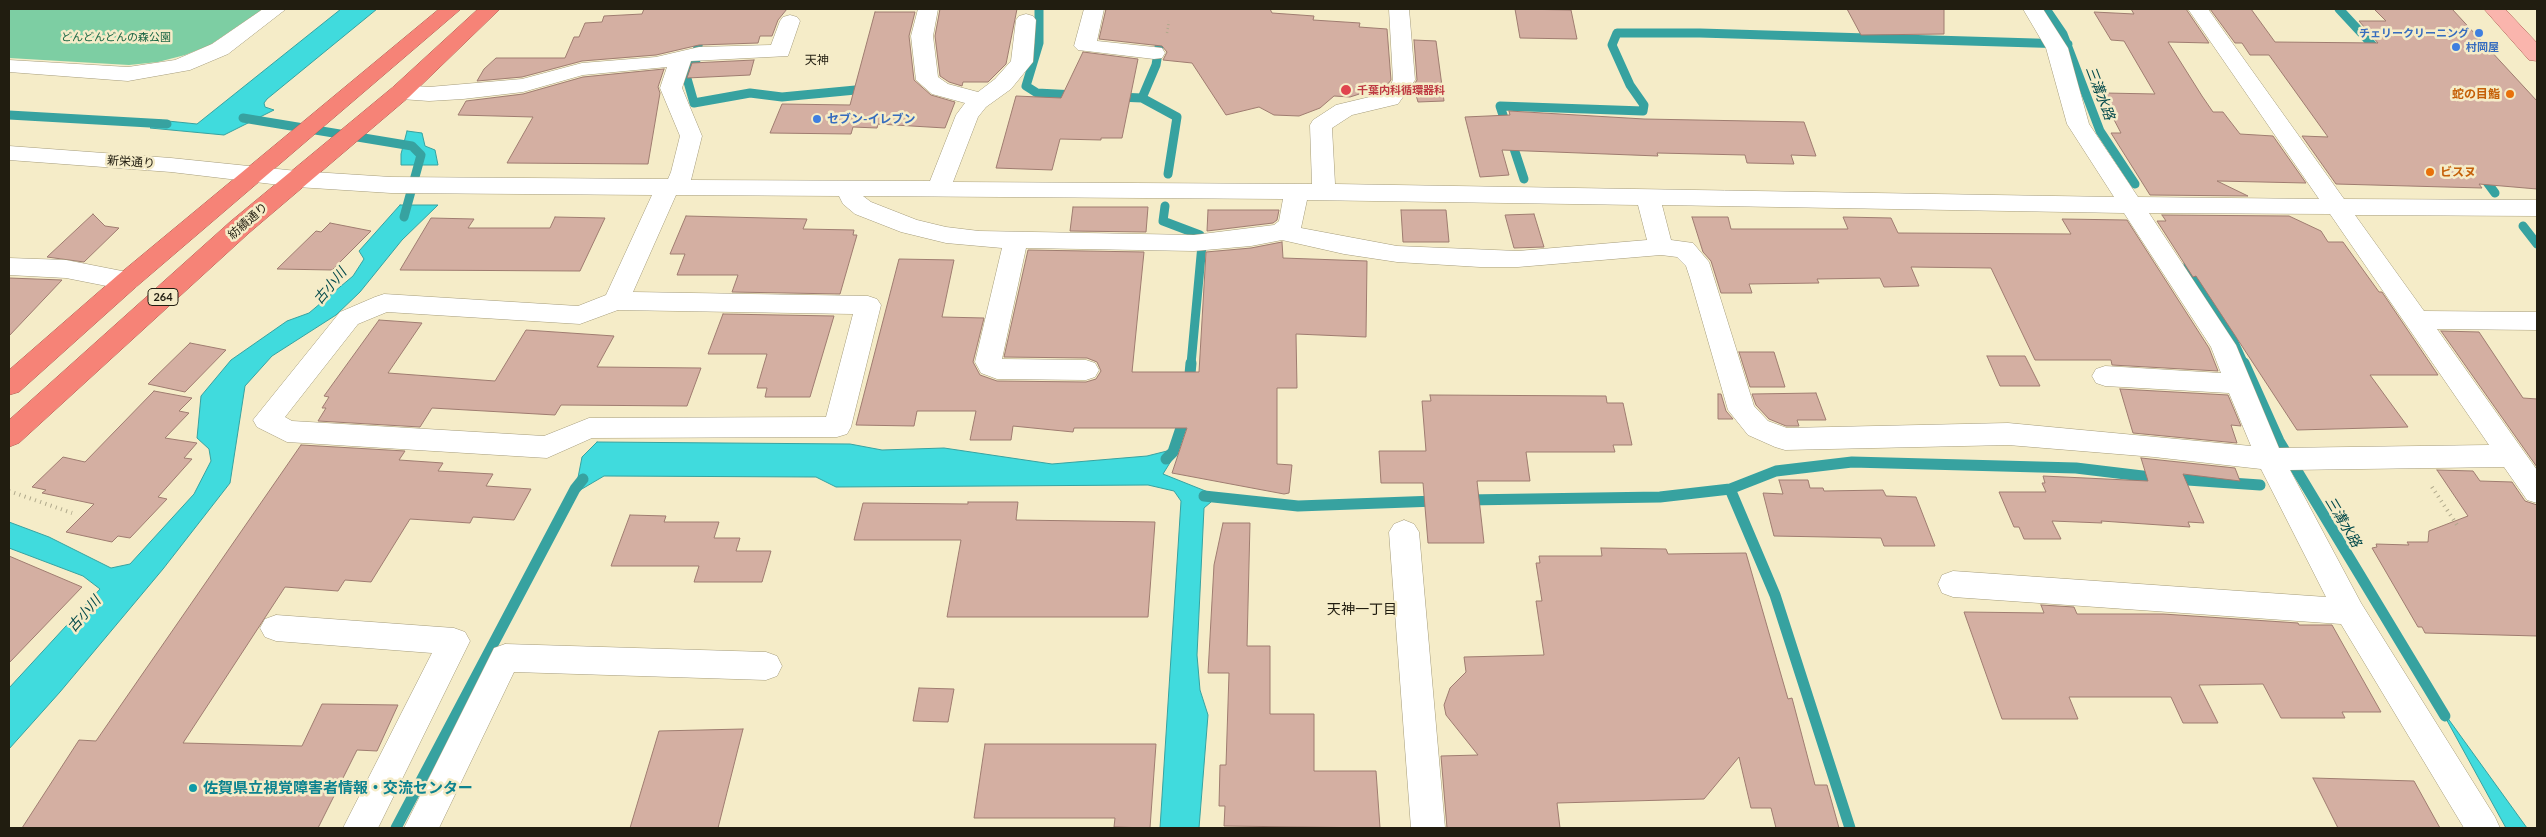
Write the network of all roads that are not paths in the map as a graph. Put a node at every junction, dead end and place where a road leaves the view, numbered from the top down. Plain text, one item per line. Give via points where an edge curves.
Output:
1 (276, 9) edge
2 (452, 9) edge
3 (490, 9) edge
4 (928, 9) edge
5 (1094, 9) edge
6 (1400, 9) edge
7 (2033, 9) edge
8 (2198, 9) edge
9 (2494, 9) edge
10 (1026, 20) dead end
11 (790, 21) dead end
12 (1154, 53) dead end
13 (691, 55) junction
14 (2537, 55) edge
15 (9, 66) edge
16 (401, 92) junction
17 (978, 102) junction
18 (9, 153) edge
19 (254, 175) junction
20 (297, 179) junction
21 (672, 186) junction
22 (850, 187) junction
23 (940, 188) junction
24 (1296, 192) junction
25 (1324, 192) junction
26 (1648, 197) junction
27 (2129, 205) junction
28 (2336, 208) junction
29 (2537, 208) edge
30 (1282, 232) junction
31 (1016, 239) junction
32 (1661, 247) junction
33 (9, 266) edge
34 (127, 281) junction
35 (616, 301) junction
36 (2418, 320) junction
37 (2537, 321) edge
38 (1086, 370) dead end
39 (2106, 376) dead end
40 (2239, 384) junction
41 (9, 385) edge
42 (9, 436) edge
43 (2511, 456) junction
44 (2270, 459) junction
45 (2537, 492) edge
46 (1404, 532) dead end
47 (1953, 584) dead end
48 (2350, 612) junction
49 (276, 628) dead end
50 (766, 666) dead end
51 (360, 828) edge
52 (421, 828) edge
53 (1428, 828) edge
54 (2483, 828) edge

1 - 15 street via 220,49 182,65 156,71 128,74
2 - 19 highway
3 - 16 highway, 紡績通り / 264
4 - 17 street via 922,36 927,80 940,89 969,96
5 - 12 street via 1086,46
6 - 25 street via 1404,80 1390,99 1344,110 1322,125
7 - 27 street via 2056,45 2078,124
8 - 28 street
9 - 14 main road
10 - 17 street via 1022,62 1003,84
11 - 13 street via 780,51
13 - 16 street via 582,70 523,85 429,94
13 - 21 street via 671,88 691,136 683,172
16 - 20 highway, 紡績通り / 264
17 - 23 street via 959,131
18 - 19 street, 新栄通り via 171,165
19 - 20 street, 新栄通り
19 - 34 highway
20 - 21 street, 新栄通り via 391,185
20 - 42 highway, 紡績通り / 264
21 - 22 street, 新栄通り
21 - 35 street
22 - 23 street, 新栄通り
22 - 31 street via 851,199 863,208 910,226 946,235
23 - 24 street, 新栄通り
24 - 25 street, 新栄通り
24 - 30 street via 1291,224
25 - 26 street, 新栄通り
26 - 27 street, 新栄通り
26 - 32 street
27 - 28 street, 新栄通り
27 - 40 street via 2223,345
28 - 29 street, 新栄通り
28 - 36 street
30 - 31 street via 1200,242
30 - 32 street via 1397,254 1480,259 1518,259
31 - 38 street via 988,362 990,366 997,369
32 - 44 street via 1684,249 1697,262 1742,410 1758,428 1785,439 2008,434
33 - 34 street via 66,270
34 - 41 highway
35 - 35 street via 868,305 837,427 589,428 547,446 287,431 267,420 349,318 384,303 580,315
36 - 37 street
36 - 43 street
39 - 40 street
40 - 44 street
43 - 44 street
43 - 45 street
44 - 48 street
46 - 53 street
47 - 48 street
48 - 54 street
49 - 51 street via 454,641
50 - 52 street via 505,658

